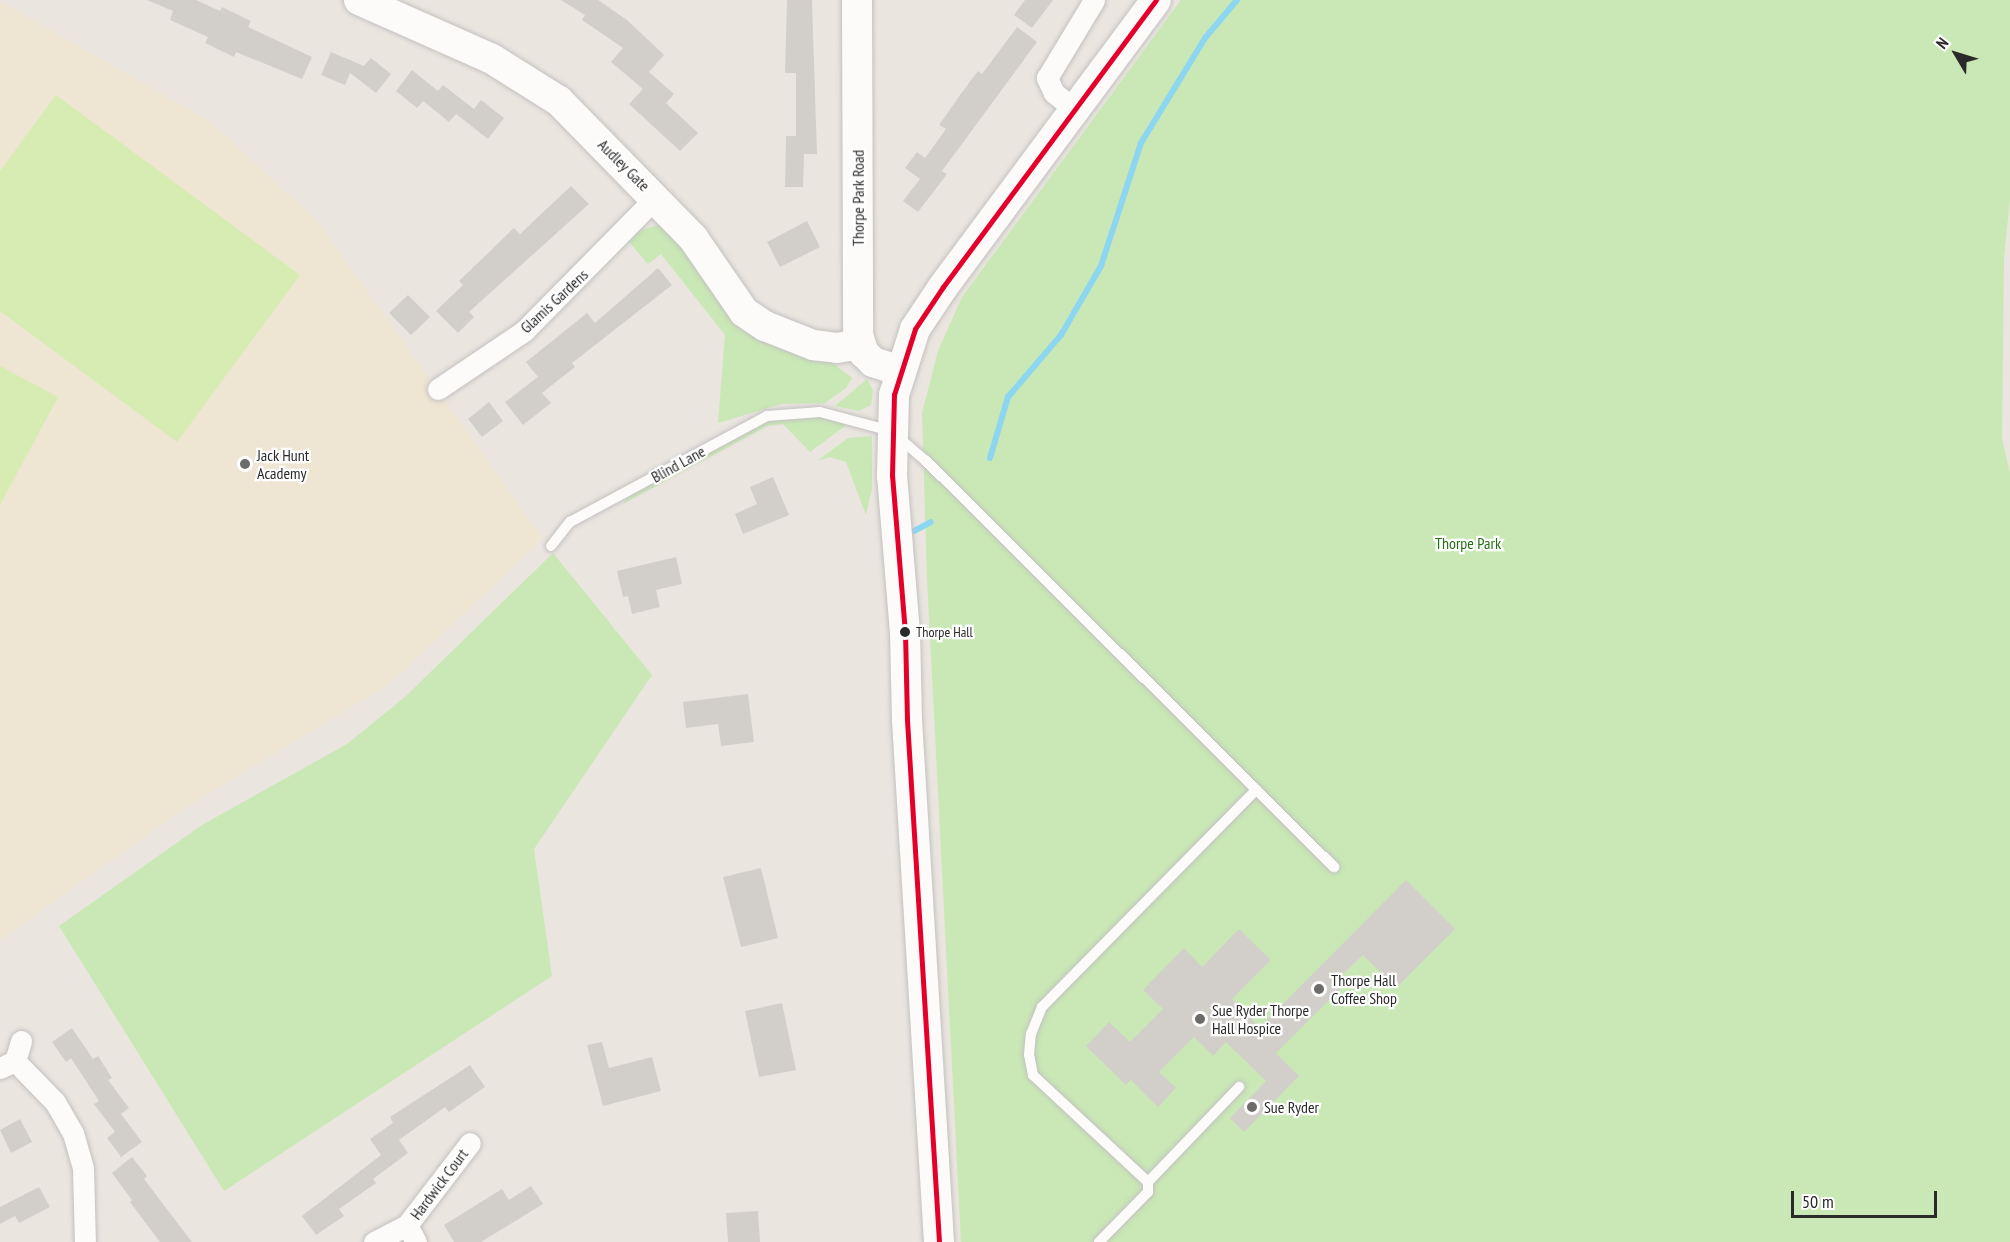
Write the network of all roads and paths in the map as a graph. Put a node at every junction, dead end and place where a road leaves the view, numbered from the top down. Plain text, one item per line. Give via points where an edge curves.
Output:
1 (359, 0) edge
2 (857, 0) edge
3 (1094, 0) edge
4 (1156, 0) edge
5 (1074, 110) junction
6 (656, 197) junction
7 (860, 344) junction
8 (900, 370) junction
9 (438, 389) dead end
10 (891, 431) junction
11 (551, 546) dead end
12 (1256, 790) junction
13 (1334, 867) dead end
14 (21, 1041) dead end
15 (8, 1065) edge
16 (1239, 1087) dead end
17 (470, 1143) dead end
18 (1148, 1182) junction
19 (412, 1234) edge
20 (85, 1242) edge
21 (374, 1242) edge
22 (939, 1242) edge
23 (1099, 1242) edge

1 - 6 street, Audley Gate via 492,59 559,101
2 - 7 street, Thorpe Park Road
3 - 5 street via 1047,78 1054,93
4 - 5 street
5 - 8 street via 943,287 915,329
6 - 7 street, Audley Gate via 718,269 744,312 765,326 813,345 837,348
6 - 9 street, Glamis Gardens via 524,331
7 - 8 street via 873,362
8 - 10 street
10 - 11 lane, Blind Lane via 820,412 767,416 570,522
10 - 12 lane via 926,461
10 - 22 street
12 - 13 lane
12 - 18 lane via 1042,1007 1031,1034 1029,1055 1033,1075
14 - 15 street
15 - 20 street via 55,1102 73,1133 83,1168
16 - 18 lane
17 - 19 street, Hardwick Court
18 - 23 lane via 1144,1197
19 - 21 street, Hardwick Court

